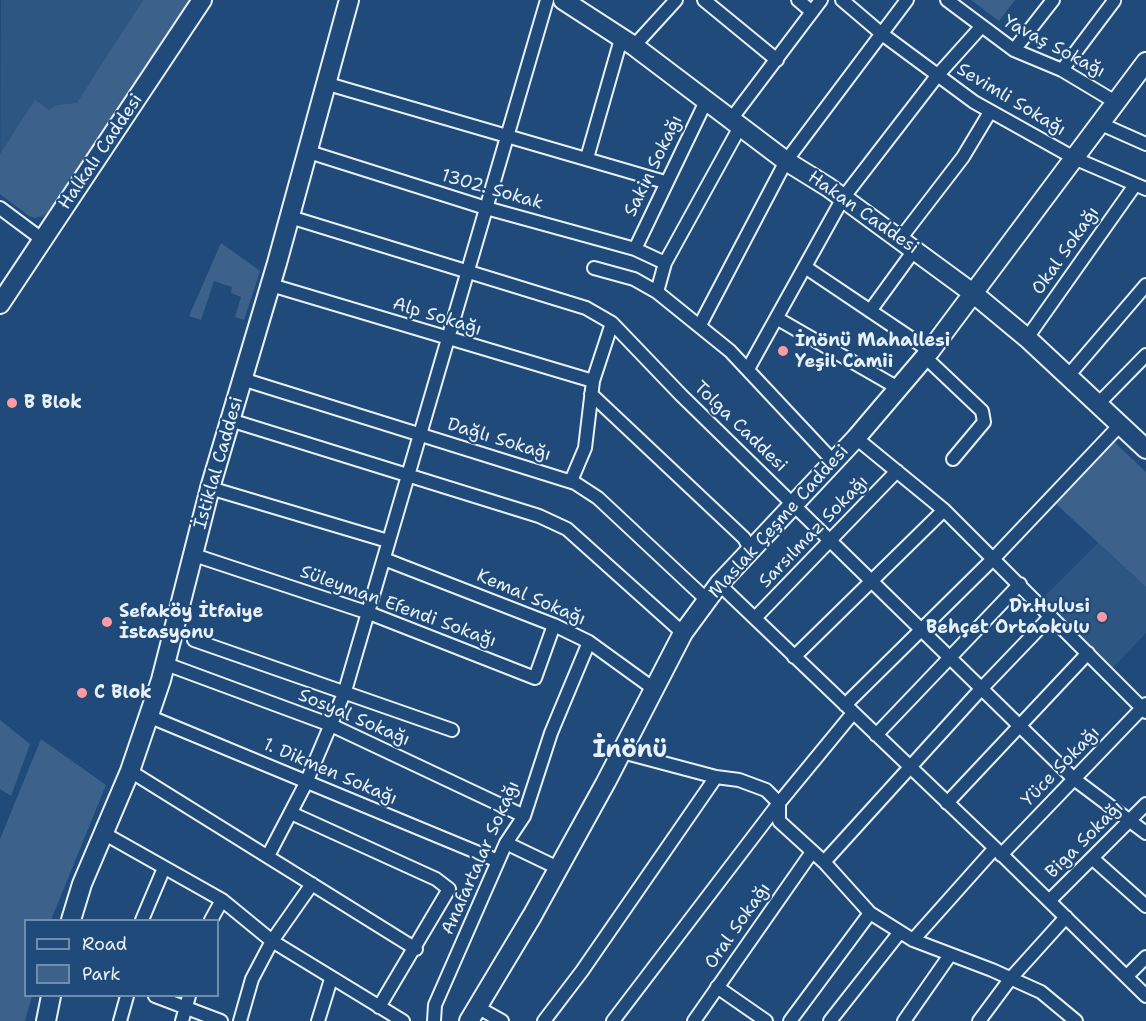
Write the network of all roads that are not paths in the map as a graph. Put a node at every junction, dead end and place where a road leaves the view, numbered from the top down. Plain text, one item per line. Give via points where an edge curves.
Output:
1 (202, 0) edge
2 (349, 0) edge
3 (547, 0) edge
4 (562, 0) edge
5 (676, 0) edge
6 (704, 0) edge
7 (798, 0) edge
8 (821, 0) edge
9 (842, 0) edge
10 (907, 0) edge
11 (947, 0) edge
12 (1053, 0) edge
13 (1114, 1) edge
14 (812, 12) junction
15 (981, 27) junction
16 (882, 34) junction
17 (628, 42) junction
18 (1014, 50) junction
19 (777, 60) junction
20 (1146, 62) edge
21 (1062, 70) junction
22 (937, 76) junction
23 (328, 84) junction
24 (707, 99) junction
25 (1117, 102) junction
26 (990, 112) junction
27 (736, 122) junction
28 (1101, 124) junction
29 (507, 135) junction
30 (1146, 144) edge
31 (309, 152) junction
32 (588, 158) junction
33 (1076, 159) junction
34 (786, 161) junction
35 (665, 182) junction
36 (1140, 187) edge
37 (843, 198) junction
38 (0, 208) edge
39 (486, 208) junction
40 (290, 217) junction
41 (900, 239) junction
42 (43, 240) junction
43 (634, 249) junction
44 (915, 249) junction
45 (665, 263) junction
46 (805, 267) junction
47 (594, 268) dead end
48 (469, 272) junction
49 (271, 285) junction
50 (1146, 285) edge
51 (657, 292) junction
52 (974, 294) junction
53 (0, 304) edge
54 (870, 311) junction
55 (778, 319) junction
56 (612, 322) junction
57 (700, 325) junction
58 (1027, 338) junction
59 (449, 339) junction
60 (928, 354) junction
61 (1146, 355) edge
62 (748, 369) junction
63 (1068, 376) junction
64 (242, 379) junction
65 (592, 388) junction
66 (898, 388) junction
67 (1098, 404) junction
68 (230, 420) junction
69 (1120, 425) junction
70 (420, 434) junction
71 (856, 438) junction
72 (1145, 446) edge
73 (952, 459) dead end
74 (834, 462) junction
75 (897, 471) junction
76 (408, 475) junction
77 (571, 481) junction
78 (210, 488) junction
79 (794, 504) junction
80 (944, 510) junction
81 (831, 541) junction
82 (388, 542) junction
83 (751, 550) junction
84 (194, 555) junction
85 (994, 558) junction
86 (384, 559) junction
87 (872, 580) junction
88 (719, 584) junction
89 (1020, 584) junction
90 (707, 600) junction
91 (369, 613) junction
92 (1051, 616) junction
93 (756, 617) junction
94 (554, 625) junction
95 (921, 631) junction
96 (683, 633) junction
97 (194, 640) dead end
98 (589, 642) junction
99 (1088, 653) junction
100 (794, 657) junction
101 (950, 659) junction
102 (166, 664) junction
103 (654, 689) junction
104 (981, 689) junction
105 (345, 691) junction
106 (1145, 708) edge
107 (849, 709) junction
108 (148, 716) junction
109 (331, 725) junction
110 (1020, 726) junction
111 (452, 730) dead end
112 (876, 735) junction
113 (622, 752) junction
114 (911, 768) junction
115 (130, 771) junction
116 (716, 777) junction
117 (1074, 779) junction
118 (306, 783) junction
119 (779, 803) junction
120 (947, 803) junction
121 (1146, 804) edge
122 (291, 813) junction
123 (524, 816) junction
124 (1130, 820) junction
125 (1146, 833) edge
126 (105, 834) junction
127 (506, 843) junction
128 (812, 852) junction
129 (998, 852) junction
130 (268, 856) junction
131 (1092, 858) junction
132 (498, 861) junction
133 (824, 862) junction
134 (164, 868) junction
135 (558, 868) junction
136 (312, 884) junction
137 (222, 900) junction
138 (1049, 901) junction
139 (1146, 906) edge
140 (870, 913) junction
141 (1066, 917) junction
142 (72, 919) edge
143 (143, 919) edge
144 (212, 919) edge
145 (900, 932) junction
146 (913, 940) junction
147 (272, 941) junction
148 (416, 949) junction
149 (950, 955) junction
150 (1146, 957) edge
151 (1126, 976) junction
152 (1011, 978) junction
153 (331, 979) junction
154 (717, 987) junction
155 (1146, 996) edge
156 (51, 997) edge
157 (127, 997) edge
158 (162, 997) edge
159 (188, 1001) edge
160 (379, 1007) junction
161 (473, 1014) edge
162 (400, 1020) edge
163 (46, 1021) edge
164 (120, 1021) edge
165 (182, 1021) edge
166 (221, 1021) edge
167 (240, 1021) edge
168 (318, 1021) edge
169 (434, 1021) edge
170 (502, 1021) edge
171 (544, 1021) edge
172 (613, 1021) edge
173 (694, 1021) edge
174 (766, 1021) edge
175 (790, 1021) edge
176 (830, 1021) edge
177 (904, 1021) edge
178 (979, 1021) edge
179 (1077, 1021) edge

1 - 42 street, Halkalı Caddesi
2 - 23 street, İstiklal Caddesi
3 - 29 street
4 - 17 street, Hakan Caddesi
5 - 17 street
6 - 19 street
7 - 14 street
8 - 14 street
9 - 16 street, Sevimli Sokağı
10 - 16 street
11 - 15 street, Yavaş Sokağı
12 - 18 street
13 - 21 street
14 - 19 street
15 - 18 street, Yavaş Sokağı
15 - 22 street
16 - 22 street, Sevimli Sokağı
16 - 34 street
17 - 24 street, Hakan Caddesi
17 - 32 street
18 - 21 street, Yavaş Sokağı
19 - 27 street
20 - 25 street, Maslak Çeşme Caddesi
21 - 25 street, Yavaş Sokağı
22 - 26 street, Sevimli Sokağı
22 - 37 street
23 - 29 street
23 - 31 street, İstiklal Caddesi
24 - 27 street, Hakan Caddesi
24 - 35 street, Sakin Sokağı
25 - 28 street, Maslak Çeşme Caddesi
26 - 33 street, Sevimli Sokağı
26 - 41 street via 963,157
27 - 34 street, Hakan Caddesi
27 - 45 street
28 - 30 street
28 - 33 street, Maslak Çeşme Caddesi
29 - 32 street
29 - 39 street
31 - 39 street, 1302. Sokak
31 - 40 street, İstiklal Caddesi
32 - 35 street
33 - 36 street, Sevimli Sokağı
33 - 52 street, Maslak Çeşme Caddesi
34 - 37 street, Hakan Caddesi
34 - 57 street
35 - 43 street, Sakin Sokağı
36 - 58 street, Okal Sokağı
37 - 41 street, Hakan Caddesi
37 - 46 street
38 - 42 street
39 - 43 street, 1302. Sokak
39 - 48 street
40 - 48 street, Tolga Caddesi
40 - 49 street, İstiklal Caddesi
41 - 44 street, Hakan Caddesi
42 - 53 street, Halkalı Caddesi
43 - 45 street, 1302. Sokak
44 - 52 street, Hakan Caddesi
44 - 54 street
45 - 51 street
46 - 54 street
46 - 55 street
47 - 51 street via 634,279
48 - 56 street, Tolga Caddesi via 586,308
48 - 59 street
49 - 59 street, Alp Sokağı
49 - 64 street, İstiklal Caddesi
50 - 63 street
51 - 57 street
52 - 58 street, Hakan Caddesi
52 - 60 street, Maslak Çeşme Caddesi
54 - 60 street
55 - 62 street
55 - 66 street
56 - 65 street
56 - 79 street, Tolga Caddesi
57 - 62 street
58 - 63 street, Hakan Caddesi
59 - 65 street, Alp Sokağı
59 - 70 street
60 - 66 street, Maslak Çeşme Caddesi
60 - 73 street via 982,411 984,422
61 - 67 street
62 - 74 street
63 - 67 street, Hakan Caddesi
64 - 68 street, İstiklal Caddesi
64 - 70 street, Dağlı Sokağı
65 - 77 street via 585,448
65 - 83 street, Alp Sokağı via 744,538
66 - 71 street, Maslak Çeşme Caddesi
67 - 69 street, Hakan Caddesi
68 - 76 street
68 - 78 street, İstiklal Caddesi
69 - 72 street, Hakan Caddesi
69 - 85 street
70 - 76 street
70 - 77 street, Dağlı Sokağı
71 - 74 street, Maslak Çeşme Caddesi
71 - 75 street
74 - 79 street, Maslak Çeşme Caddesi
75 - 80 street
75 - 81 street, Sarsılmaz Sokağı
76 - 82 street
76 - 96 street via 539,516 567,529
77 - 90 street, Dağlı Sokağı via 598,498
78 - 82 street
78 - 84 street, İstiklal Caddesi
79 - 81 street, Tolga Caddesi
79 - 83 street, Maslak Çeşme Caddesi
80 - 85 street
80 - 87 street
81 - 87 street, Tolga Caddesi
81 - 93 street, Sarsılmaz Sokağı
82 - 86 street
83 - 88 street, Maslak Çeşme Caddesi
84 - 91 street, Süleyman Efendi Sokağı
84 - 102 street, İstiklal Caddesi
85 - 89 street
85 - 95 street
86 - 91 street
86 - 94 street, Kemal Sokağı
87 - 95 street, Tolga Caddesi
87 - 100 street
88 - 90 street, Maslak Çeşme Caddesi
88 - 93 street
89 - 92 street
89 - 101 street
90 - 96 street, Maslak Çeşme Caddesi
91 - 94 street, Süleyman Efendi Sokağı via 535,678
91 - 105 street
92 - 99 street
92 - 104 street
93 - 100 street
94 - 98 street, Kemal Sokağı
95 - 101 street, Tolga Caddesi
95 - 107 street
96 - 103 street, Maslak Çeşme Caddesi
97 - 105 street
98 - 103 street, Kemal Sokağı
98 - 123 street, Anafartalar Sokağı via 551,732
99 - 106 street
99 - 110 street
100 - 107 street
101 - 104 street, Tolga Caddesi
101 - 112 street
102 - 108 street, İstiklal Caddesi
102 - 109 street, Sosyal Sokağı
103 - 113 street, Maslak Çeşme Caddesi
104 - 110 street, Tolga Caddesi
104 - 114 street
105 - 109 street
105 - 111 street
106 - 117 street, Yüce Sokağı
107 - 112 street
107 - 119 street
108 - 115 street, İstiklal Caddesi
108 - 118 street, 1. Dikmen Sokağı
109 - 118 street
109 - 123 street, Sosyal Sokağı
110 - 117 street, Tolga Caddesi
110 - 120 street
112 - 114 street
113 - 116 street
113 - 135 street, Maslak Çeşme Caddesi
114 - 120 street
114 - 133 street
115 - 126 street, İstiklal Caddesi
115 - 130 street
116 - 119 street via 766,790
116 - 171 street
117 - 124 street, Tolga Caddesi
117 - 129 street, Yüce Sokağı
118 - 122 street
118 - 132 street, 1. Dikmen Sokağı
119 - 128 street via 779,821
119 - 172 street
120 - 129 street
121 - 124 street, Biga Sokağı
122 - 130 street
122 - 148 street via 436,879 449,889
123 - 127 street, Anafartalar Sokağı
124 - 125 street, Tolga Caddesi
124 - 131 street, Biga Sokağı
126 - 134 street
126 - 142 street, İstiklal Caddesi via 82,884
127 - 132 street, Anafartalar Sokağı
127 - 135 street
128 - 133 street
128 - 154 street, Oral Sokağı
129 - 138 street
129 - 146 street, Yüce Sokağı
130 - 136 street
131 - 138 street, Biga Sokağı
131 - 139 street
132 - 169 street, Anafartalar Sokağı via 435,1005
133 - 140 street
134 - 137 street
134 - 143 street
135 - 161 street, Maslak Çeşme Caddesi
136 - 147 street
136 - 148 street
137 - 144 street
137 - 147 street
138 - 141 street
140 - 145 street
140 - 175 street
141 - 151 street
141 - 152 street
145 - 146 street
145 - 176 street
146 - 149 street
147 - 153 street
147 - 167 street via 252,979
148 - 160 street
149 - 152 street
149 - 177 street
150 - 151 street
151 - 155 street
152 - 178 street
152 - 179 street via 1041,992
153 - 160 street
153 - 168 street
154 - 173 street, Oral Sokağı
154 - 174 street
156 - 163 street
157 - 164 street
158 - 159 street
159 - 165 street
159 - 166 street via 194,1012
160 - 162 street
161 - 170 street

